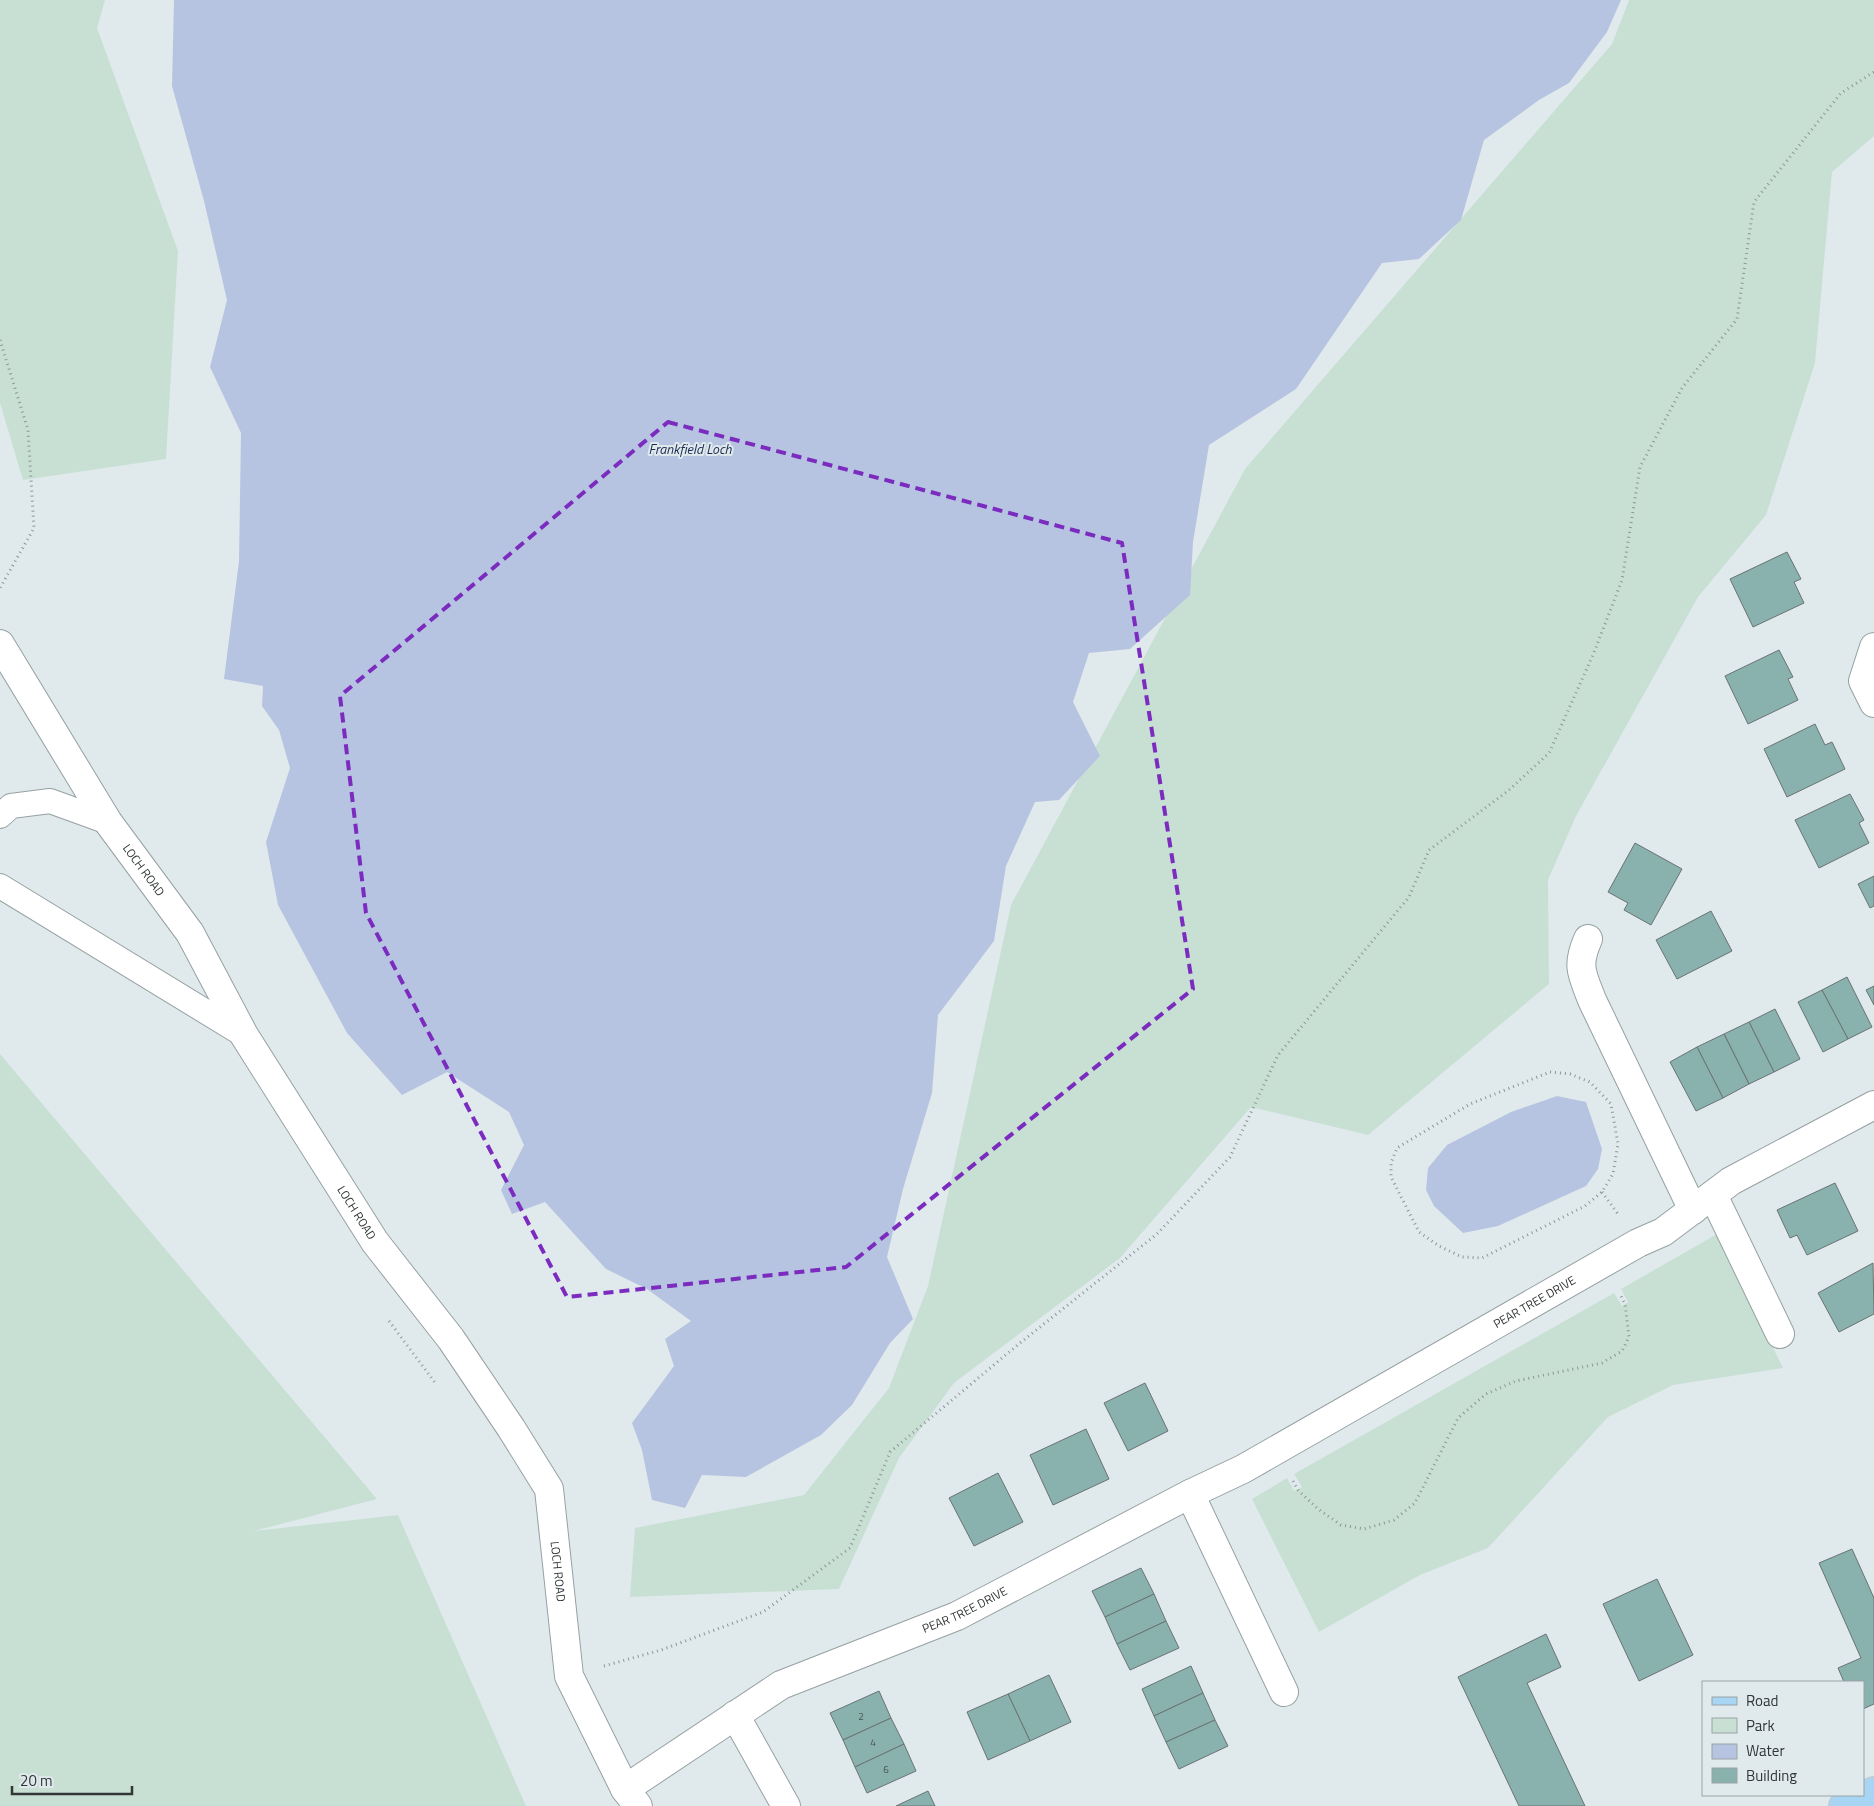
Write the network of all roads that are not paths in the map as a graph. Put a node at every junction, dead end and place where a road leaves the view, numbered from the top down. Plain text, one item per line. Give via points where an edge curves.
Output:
1 (0, 644) edge
2 (1874, 647) edge
3 (1874, 703) edge
4 (0, 816) edge
5 (108, 822) junction
6 (0, 886) edge
7 (1588, 938) dead end
8 (244, 1035) junction
9 (1874, 1105) edge
10 (1703, 1202) junction
11 (1780, 1334) dead end
12 (1190, 1494) junction
13 (1284, 1692) dead end
14 (735, 1715) junction
15 (1863, 1796) edge
16 (631, 1797) edge
17 (786, 1806) edge
18 (1842, 1806) edge

1 - 5 street, LOCH ROAD
2 - 3 street via 1863,681
4 - 5 lane via 11,806 50,801
5 - 8 street, LOCH ROAD via 190,933
6 - 8 lane
7 - 10 street via 1581,954 1581,972 1592,1000
8 - 16 street, LOCH ROAD via 375,1242 451,1339 549,1489 569,1676
9 - 10 street, PEAR TREE DRIVE via 1731,1181
10 - 11 street
10 - 12 street, PEAR TREE DRIVE via 1663,1232 1638,1242 1243,1469
12 - 13 street
12 - 14 street, PEAR TREE DRIVE via 957,1616 781,1685
14 - 16 street, PEAR TREE DRIVE
14 - 17 street
15 - 18 main road

